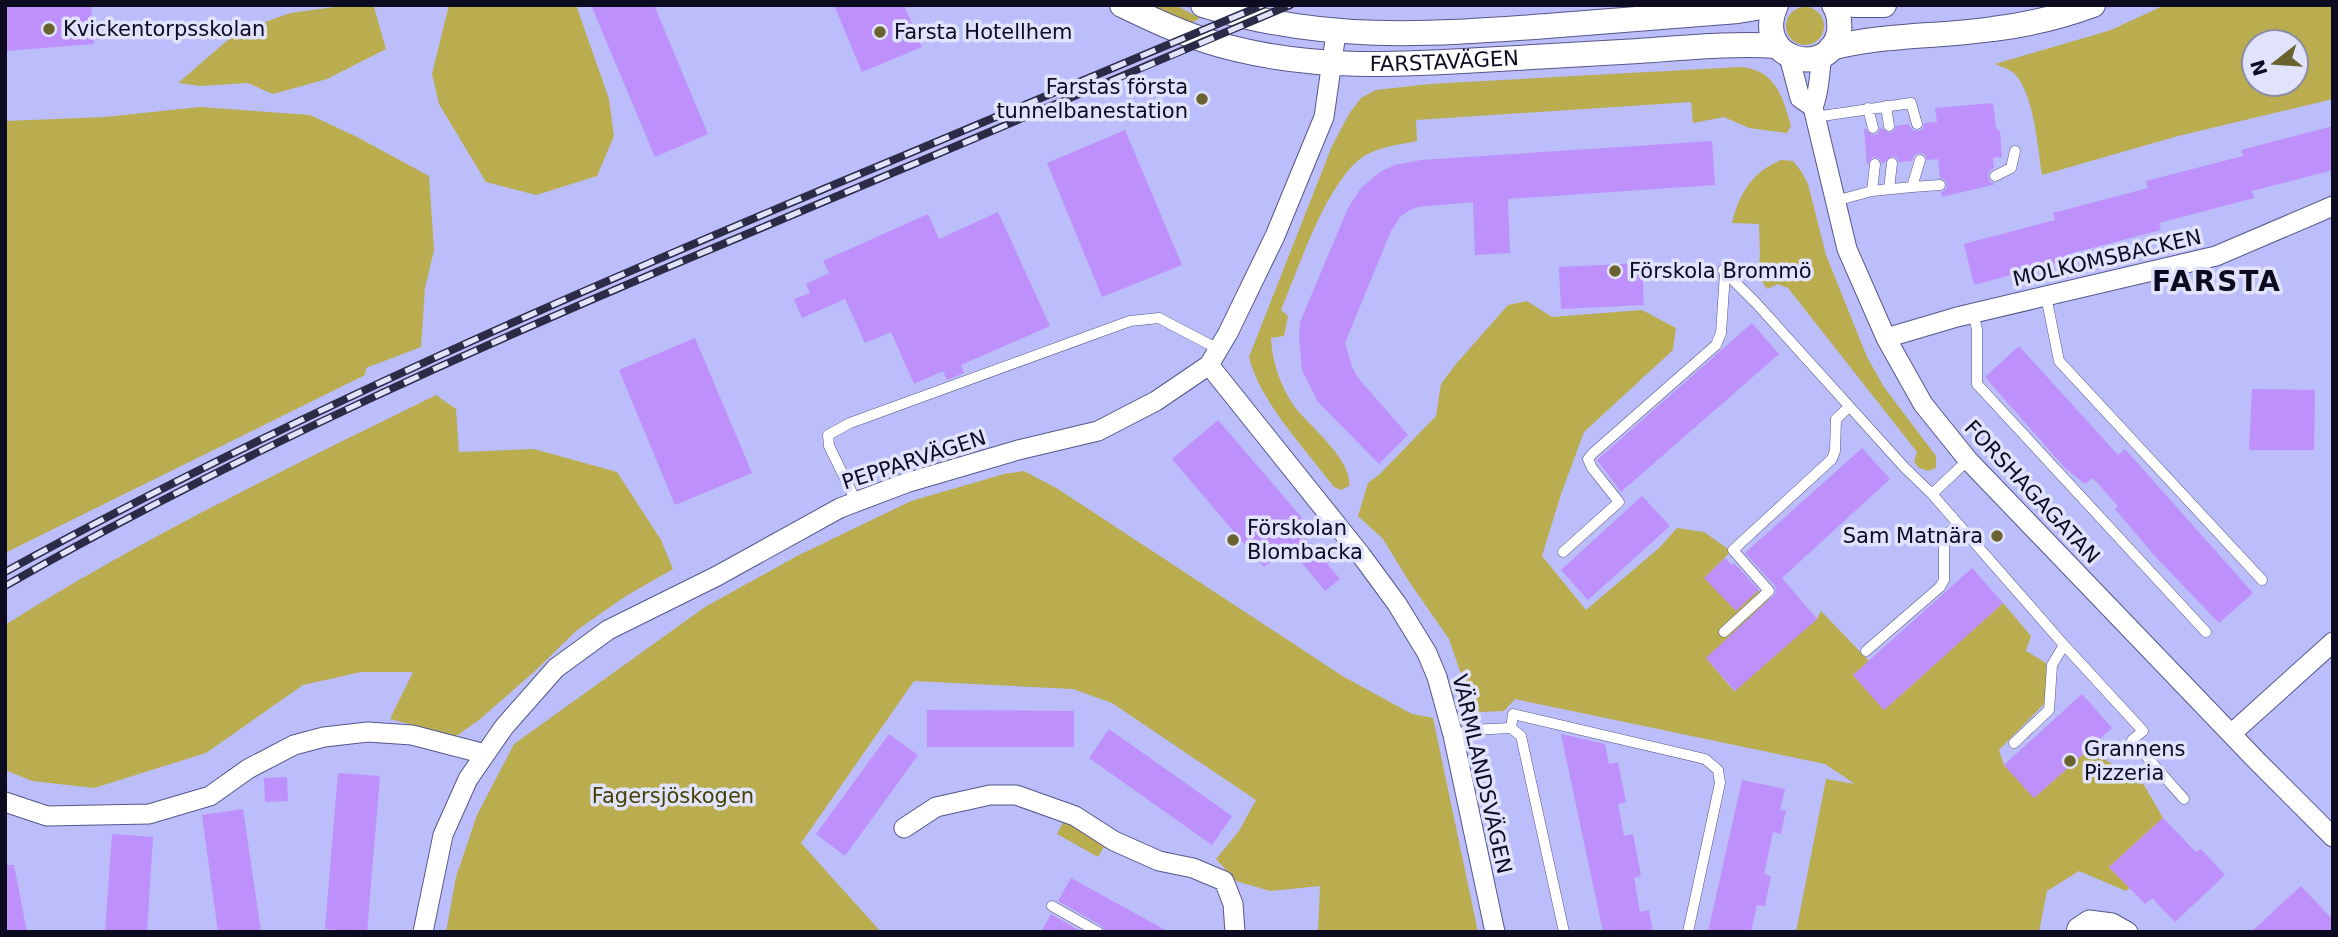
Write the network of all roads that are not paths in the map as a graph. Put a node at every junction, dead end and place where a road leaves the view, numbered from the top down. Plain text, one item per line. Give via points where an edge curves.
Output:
1 (1122, 5) edge
2 (1203, 5) edge
3 (1775, 5) edge
4 (1833, 5) edge
5 (1854, 5) edge
6 (1884, 5) edge
7 (2093, 5) edge
8 (1336, 33) junction
9 (1783, 51) junction
10 (1826, 52) junction
11 (1332, 64) junction
12 (1886, 106) junction
13 (1868, 108) junction
14 (1814, 112) junction
15 (1917, 124) dead end
16 (1889, 126) dead end
17 (1873, 128) dead end
18 (2015, 151) dead end
19 (1920, 160) dead end
20 (1892, 163) dead end
21 (1875, 164) dead end
22 (1995, 176) dead end
23 (1940, 185) dead end
24 (1912, 187) junction
25 (1889, 189) junction
26 (1872, 191) junction
27 (1836, 201) junction
28 (2333, 206) edge
29 (2046, 296) junction
30 (1973, 313) junction
31 (1886, 338) junction
32 (1213, 357) junction
33 (1849, 407) junction
34 (1968, 460) junction
35 (1932, 494) junction
36 (856, 501) junction
37 (1958, 524) junction
38 (1563, 552) dead end
39 (2262, 580) dead end
40 (1724, 632) dead end
41 (2206, 632) dead end
42 (2064, 645) junction
43 (2331, 646) edge
44 (1866, 651) dead end
45 (1511, 728) junction
46 (2231, 734) junction
47 (1453, 735) junction
48 (2014, 743) dead end
49 (485, 754) junction
50 (2184, 799) dead end
51 (5, 802) edge
52 (904, 828) dead end
53 (2333, 837) edge
54 (1052, 906) dead end
55 (423, 932) edge
56 (1098, 932) edge
57 (1235, 932) edge
58 (1495, 932) edge
59 (1564, 932) edge
60 (1688, 932) edge
61 (2076, 932) edge
62 (2128, 932) edge

1 - 11 street, FARSTAVÄGEN via 1163,25 1235,49
2 - 8 street, FARSTAVÄGEN via 1289,27
3 - 8 street, FARSTAVÄGEN via 1469,32
3 - 9 street, FARSTAVÄGEN via 1770,29
4 - 10 street via 1840,24 1838,37
5 - 6 street
7 - 10 street, FARSTAVÄGEN via 2002,28 1861,40
8 - 11 street, PEPPARVÄGEN
9 - 10 street, FARSTAVÄGEN via 1803,60
9 - 11 street, FARSTAVÄGEN via 1755,45 1387,66
9 - 14 street, FORSHAGAGATAN via 1800,97
10 - 14 street, FORSHAGAGATAN
11 - 32 street, PEPPARVÄGEN via 1324,117 1275,236
12 - 13 lane
12 - 15 lane via 1911,103
12 - 16 lane
13 - 14 lane
13 - 17 lane
14 - 27 street, FORSHAGAGATAN
18 - 22 lane via 2011,168
19 - 24 lane
20 - 25 lane
21 - 26 lane
23 - 24 lane
24 - 25 lane
25 - 26 lane
26 - 27 lane
27 - 31 street, FORSHAGAGATAN via 1847,249
28 - 29 street, MOLKOMSBACKEN via 2216,256
29 - 30 street, MOLKOMSBACKEN
29 - 39 lane via 2059,361
30 - 31 street, MOLKOMSBACKEN
30 - 41 lane via 1977,384
31 - 34 street, FORSHAGAGATAN via 1923,404
32 - 36 street, PEPPARVÄGEN via 1156,401 1097,431 1018,450
32 - 36 lane via 1158,318 1129,321 850,423 828,435
32 - 47 street, VÄRMLANDSVÄGEN via 1397,604 1427,653
33 - 35 lane
33 - 38 lane via 1724,271 1721,333 1716,345 1588,459 1619,502
33 - 40 lane via 1836,419 1832,459 1733,550 1769,591
34 - 35 lane
34 - 46 street, FORSHAGAGATAN
35 - 37 lane
36 - 49 street, PEPPARVÄGEN via 608,630 556,668
37 - 42 lane
37 - 44 lane via 1944,537 1940,587
42 - 48 lane via 2052,665 2049,710
42 - 50 lane via 2143,731 2132,740
43 - 46 street
45 - 47 lane
45 - 59 lane via 1521,736
45 - 60 lane via 1513,714 1705,759 1718,770 1720,783
46 - 53 street, FORSHAGAGATAN
47 - 58 street, VÄRMLANDSVÄGEN
49 - 51 street via 412,736 368,732 294,745 210,796 149,814 47,816
49 - 55 street, PEPPARVÄGEN via 468,779 443,835
52 - 57 street via 936,807 990,795 1016,795 1048,804 1159,861 1224,881 1233,904
54 - 56 lane
61 - 62 street via 2090,920 2112,923

